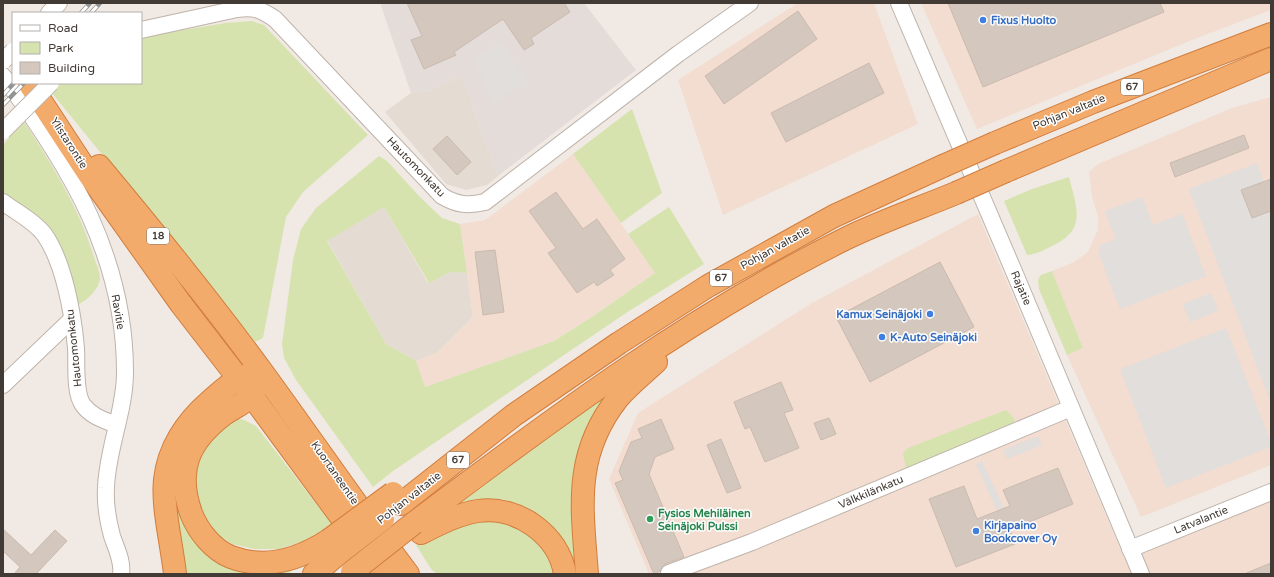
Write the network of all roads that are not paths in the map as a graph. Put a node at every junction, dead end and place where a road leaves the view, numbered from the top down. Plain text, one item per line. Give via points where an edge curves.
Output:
1 (59, 3) edge
2 (750, 3) edge
3 (899, 3) edge
4 (50, 12) edge
5 (142, 30) edge
6 (1271, 34) edge
7 (3, 48) edge
8 (12, 52) edge
9 (1271, 59) edge
10 (12, 60) edge
11 (3, 61) edge
12 (1271, 75) edge
13 (3, 76) edge
14 (30, 84) edge
15 (50, 84) edge
16 (46, 107) junction
17 (3, 131) edge
18 (1006, 171) junction
19 (3, 202) edge
20 (707, 316) junction
21 (72, 319) junction
22 (262, 372) junction
23 (238, 378) junction
24 (3, 385) edge
25 (252, 396) junction
26 (1071, 408) junction
27 (117, 425) junction
28 (1271, 492) edge
29 (417, 528) junction
30 (334, 547) junction
31 (1130, 549) junction
32 (356, 573) edge
33 (669, 573) dead end
34 (121, 574) edge
35 (175, 574) edge
36 (314, 574) edge
37 (384, 574) edge
38 (408, 574) edge
39 (565, 574) edge
40 (587, 574) edge
41 (1141, 574) edge

1 - 4 street
2 - 5 street, Hautomonkatu via 678,54 504,189 485,202 471,205 454,203 442,196 275,19 261,10 237,9
3 - 26 street, Rajatie
6 - 30 highway, Pohjan valtatie / 67, bridge via 1107,96 995,143 834,216 708,286 619,343 514,415
7 - 10 highway
8 - 11 street, bridge
9 - 18 highway, Pohjan valtatie / 67
12 - 18 highway via 1222,90
13 - 27 street, Ravitie via 34,117 65,167 102,243 112,279 123,341 125,376
14 - 16 highway, 18
15 - 17 street, bridge
16 - 22 highway, Ylistarontie / 18 via 168,249
16 - 23 highway, Ylistarontie / 18 via 181,304
18 - 20 highway, Pohjan valtatie / 67, bridge via 848,238
19 - 21 street, Hautomonkatu via 44,234 62,276
20 - 29 highway, Pohjan valtatie / 67 via 554,418
20 - 40 highway via 619,398 596,435 586,465 582,496
21 - 24 street
21 - 27 street, Hautomonkatu via 78,390 82,405 97,418
22 - 23 highway
22 - 25 highway
22 - 38 highway, Kuortaneentie / 18
23 - 25 highway, Ylistarontie / 18
23 - 35 highway via 197,412 182,431 171,454 165,480
25 - 30 highway via 208,429 193,445 186,462 184,481 187,500 202,534 228,556 245,562 287,560
25 - 37 highway, Kuortaneentie / 18
26 - 31 street, Rajatie
26 - 33 street, Välkkilänkatu via 752,542
27 - 34 street, Ravitie via 106,470 106,492 108,516 120,559
28 - 31 street, Latvalantie
29 - 32 highway, Pohjan valtatie / 67, bridge
29 - 39 highway via 480,511 503,512 524,519 542,531 556,548
30 - 36 highway, Pohjan valtatie / 67
31 - 41 street, Rajatie

